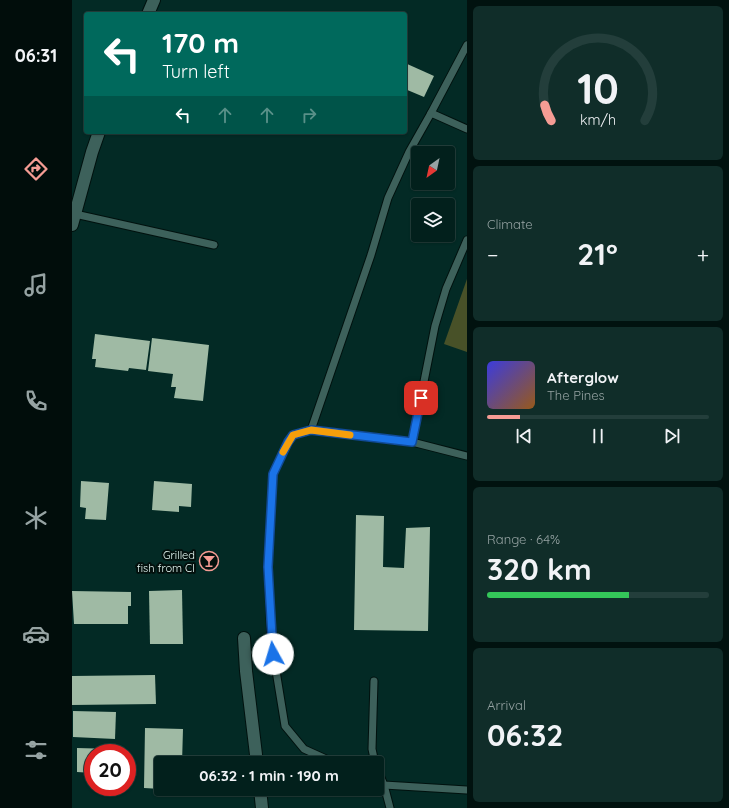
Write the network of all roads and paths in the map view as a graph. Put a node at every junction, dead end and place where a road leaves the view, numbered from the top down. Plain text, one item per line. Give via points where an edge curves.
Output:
1 (154, 0) edge
2 (149, 12) edge
3 (467, 45) edge
4 (431, 113) junction
5 (467, 129) edge
6 (98, 134) edge
7 (73, 219) edge
8 (467, 240) edge
9 (214, 245) dead end
10 (311, 430) junction
11 (412, 442) junction
12 (467, 456) edge
13 (244, 638) dead end
14 (374, 681) dead end
15 (256, 756) edge
16 (320, 756) edge
17 (374, 756) edge
18 (384, 783) edge
19 (467, 790) edge
20 (384, 793) edge
21 (261, 796) edge
22 (262, 808) edge
23 (390, 808) edge

1 - 2 street
3 - 4 lane
4 - 5 lane
4 - 10 lane via 409,152 388,198
6 - 7 street
7 - 9 lane
8 - 11 lane via 446,289 435,326
10 - 11 lane
10 - 16 lane via 293,435 273,474 268,567 271,640 285,726 304,749
11 - 12 lane
13 - 15 street
14 - 17 lane
18 - 19 lane
20 - 23 lane
21 - 22 street

